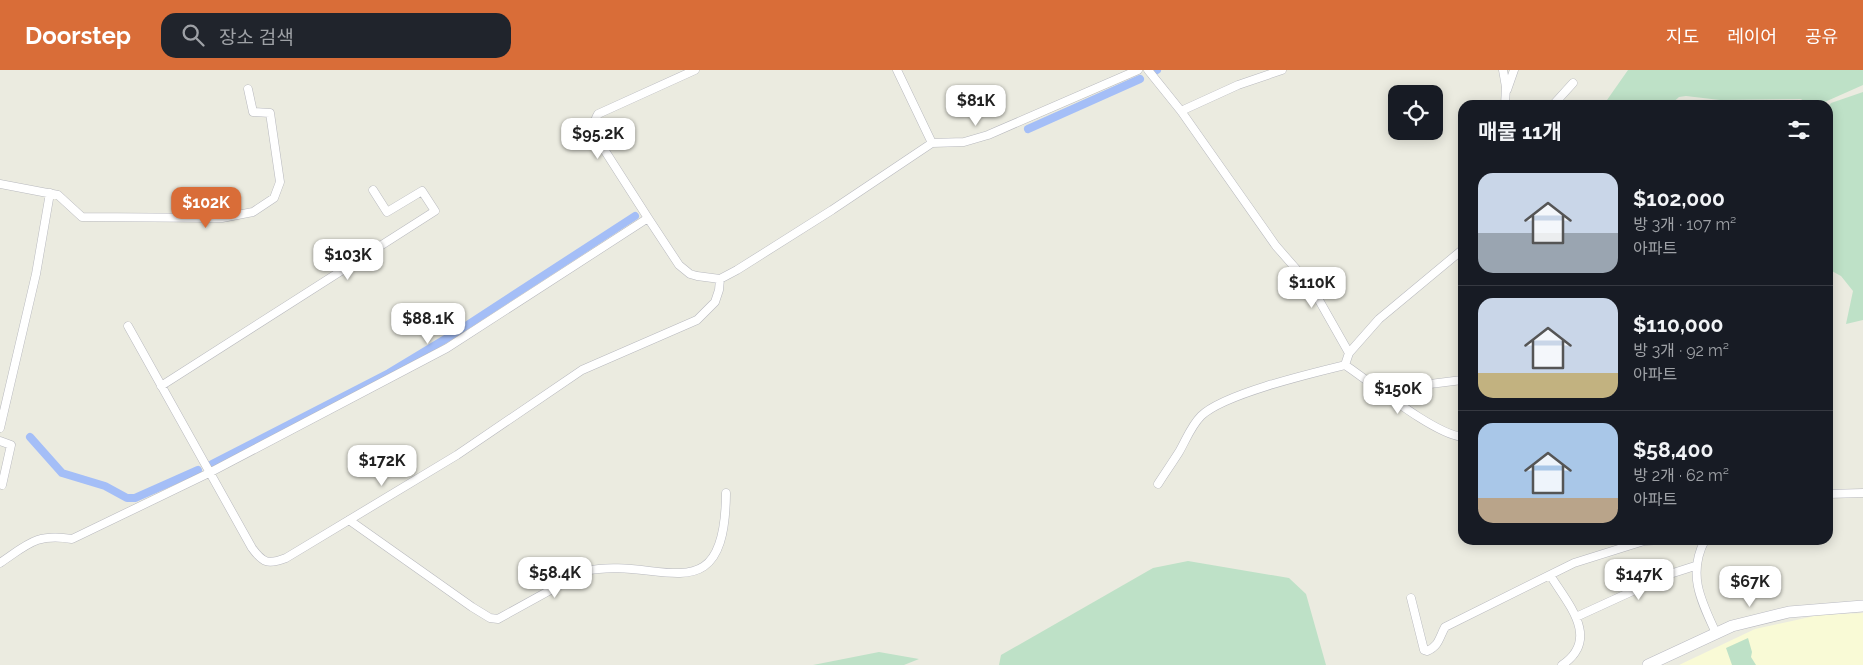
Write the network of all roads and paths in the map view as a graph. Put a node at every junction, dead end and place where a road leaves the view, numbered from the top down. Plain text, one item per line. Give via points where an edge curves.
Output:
1 (695, 70) edge
2 (897, 70) edge
3 (1138, 70) edge
4 (1148, 70) edge
5 (1282, 70) edge
6 (1502, 70) edge
7 (1514, 70) edge
8 (1573, 83) dead end
9 (248, 89) dead end
10 (1506, 94) junction
11 (1506, 100) edge
12 (1558, 100) edge
13 (1181, 111) junction
14 (932, 143) junction
15 (0, 184) edge
16 (373, 190) dead end
17 (50, 193) junction
18 (648, 218) junction
19 (1458, 253) edge
20 (720, 279) junction
21 (128, 326) dead end
22 (1349, 353) junction
23 (1344, 365) junction
24 (1458, 380) edge
25 (160, 386) junction
26 (1382, 390) junction
27 (0, 428) edge
28 (1458, 436) edge
29 (0, 441) edge
30 (209, 473) junction
31 (0, 484) edge
32 (1158, 484) dead end
33 (1863, 493) edge
34 (726, 494) dead end
35 (1833, 494) edge
36 (349, 520) junction
37 (1620, 545) edge
38 (1703, 545) edge
39 (0, 563) edge
40 (1696, 566) junction
41 (1550, 575) junction
42 (1411, 598) dead end
43 (1863, 606) edge
44 (1576, 617) junction
45 (1716, 633) junction
46 (1562, 665) edge
47 (1648, 665) edge

1 - 18 street via 598,114 594,121 598,140
2 - 14 street
3 - 14 street via 988,135 964,142
4 - 13 street
5 - 13 street via 1238,85
6 - 10 street
7 - 10 street
8 - 12 street
9 - 17 street via 253,112 270,113 280,182 274,198 253,212 222,218 82,217 64,199
10 - 11 street
13 - 22 street via 1276,246 1311,286
14 - 20 street
15 - 17 street
16 - 25 street via 387,212 422,191 435,212
17 - 27 street via 36,274
18 - 20 street via 679,265 690,274
18 - 30 street via 447,348
19 - 22 street via 1379,319
20 - 36 street via 715,302 697,320 582,370 457,455
21 - 25 street
22 - 23 street
23 - 26 street
23 - 32 street via 1216,404 1199,418
24 - 26 street
25 - 30 street
26 - 28 street via 1427,422
29 - 31 street via 10,445
30 - 36 street via 252,548 260,559 268,562 286,558
30 - 39 street via 72,539 56,536 38,538
33 - 35 street
34 - 36 street via 723,536 716,555 705,567 683,574 600,568 585,571 498,619 478,611
37 - 41 street
38 - 40 street
40 - 44 street via 1670,574
40 - 45 street via 1698,587
41 - 42 street via 1445,627 1440,642 1427,651 1419,637
41 - 44 street
43 - 45 main road via 1790,612
44 - 46 street via 1580,643 1573,657
45 - 47 main road

